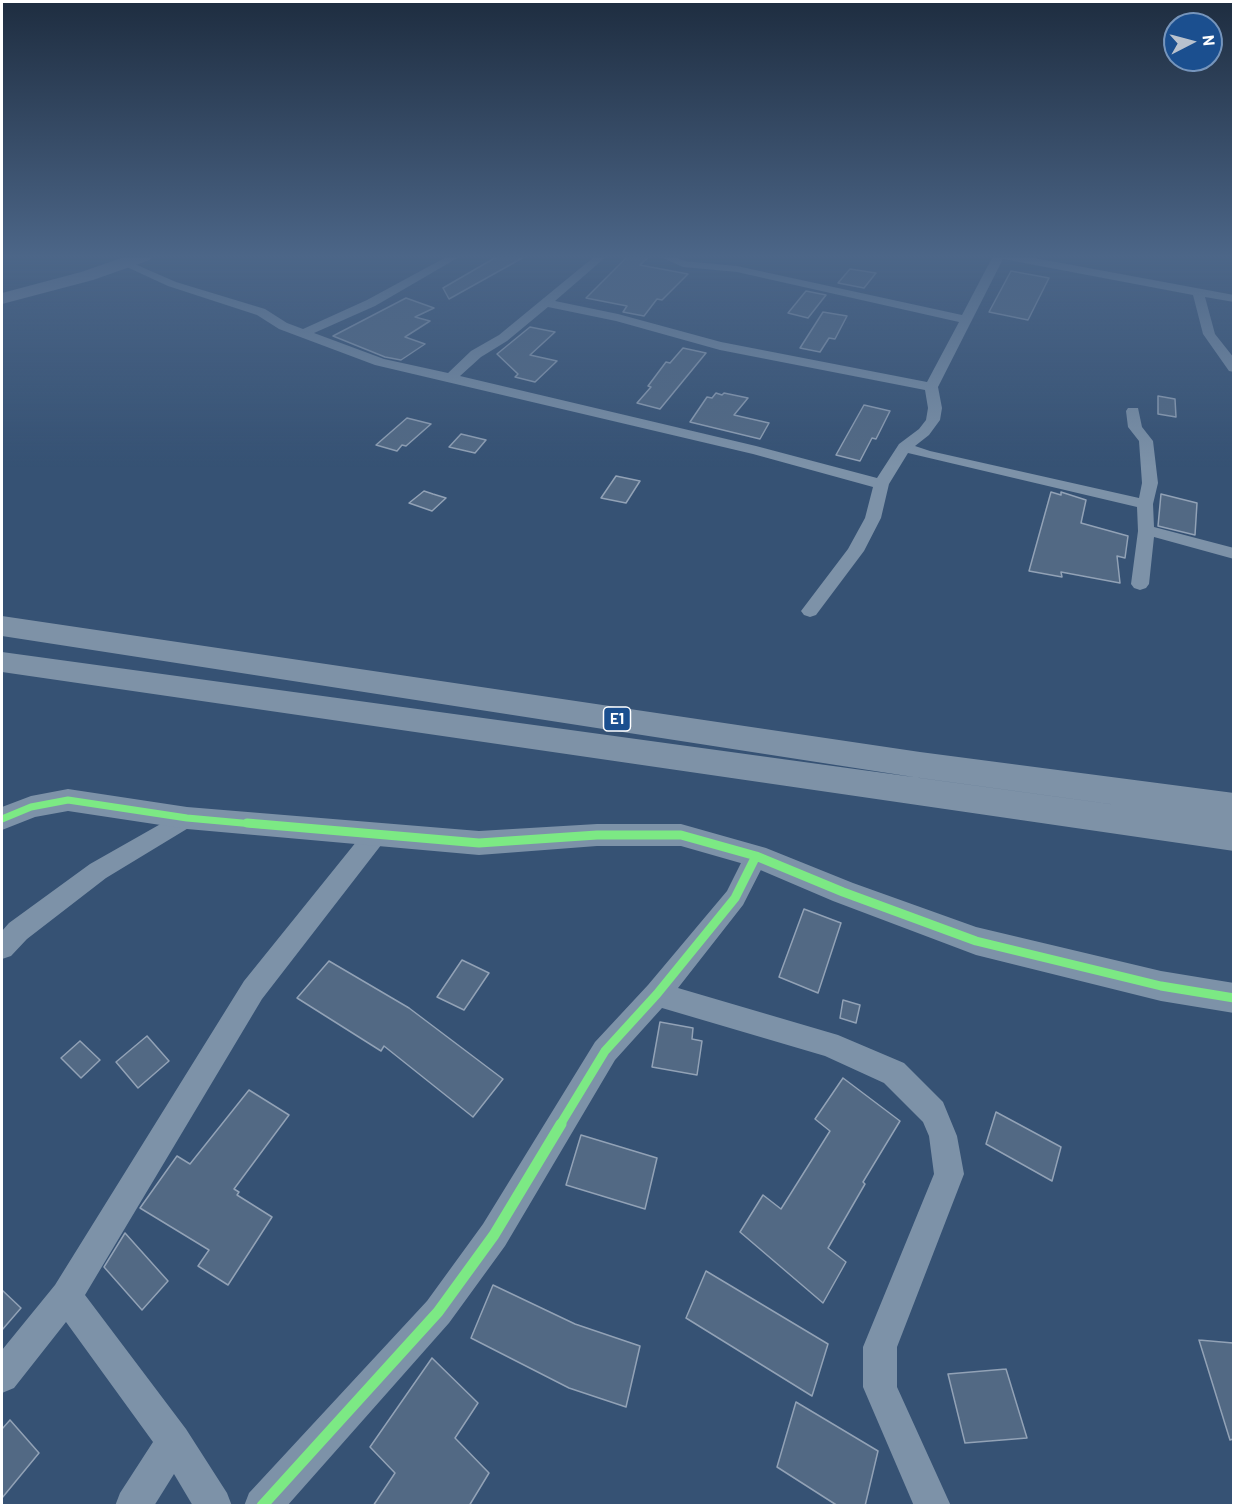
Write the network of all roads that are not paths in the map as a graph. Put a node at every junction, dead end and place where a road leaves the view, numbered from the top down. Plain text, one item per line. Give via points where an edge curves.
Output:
1 (284, 326) edge
2 (320, 326) edge
3 (518, 326) edge
4 (648, 326) edge
5 (964, 326) edge
6 (1207, 326) edge
7 (303, 334) junction
8 (1233, 368) edge
9 (449, 379) junction
10 (931, 387) junction
11 (1133, 411) dead end
12 (904, 447) junction
13 (881, 484) junction
14 (1144, 504) junction
15 (1146, 531) junction
16 (1233, 554) edge
17 (1140, 584) dead end
18 (810, 611) dead end
19 (2, 626) edge
20 (2, 662) edge
21 (1233, 807) edge
22 (187, 818) junction
23 (2, 819) edge
24 (377, 833) junction
25 (1233, 836) edge
26 (756, 856) junction
27 (2, 948) edge
28 (657, 994) junction
29 (1233, 998) edge
30 (66, 1296) junction
31 (2, 1376) edge
32 (174, 1441) junction
33 (132, 1506) edge
34 (214, 1506) edge
35 (262, 1506) edge
36 (933, 1506) edge

1 - 7 street
2 - 7 street
3 - 9 street via 476,354
4 - 10 street via 720,346
5 - 10 street
6 - 8 street
7 - 9 street via 380,362
9 - 13 street via 756,450
10 - 12 street via 933,420
11 - 14 street via 1135,427 1146,441 1149,457 1150,483
12 - 13 street
12 - 14 street
13 - 18 street via 873,518 856,551
14 - 15 street
15 - 16 street
15 - 17 street
19 - 21 highway, E1 via 920,765
20 - 25 highway, E1
22 - 23 street via 68,800 31,807
22 - 24 street
22 - 27 street via 98,871
24 - 26 street via 479,843 597,835 681,835
24 - 30 street via 253,990
26 - 28 street via 735,898
26 - 29 street via 976,941 1161,986
28 - 35 street via 605,1051 494,1235 438,1312
28 - 36 street via 828,1044 894,1073 933,1112 943,1136 949,1174 880,1347 880,1387
30 - 31 street
30 - 32 street
32 - 33 street
32 - 34 street

